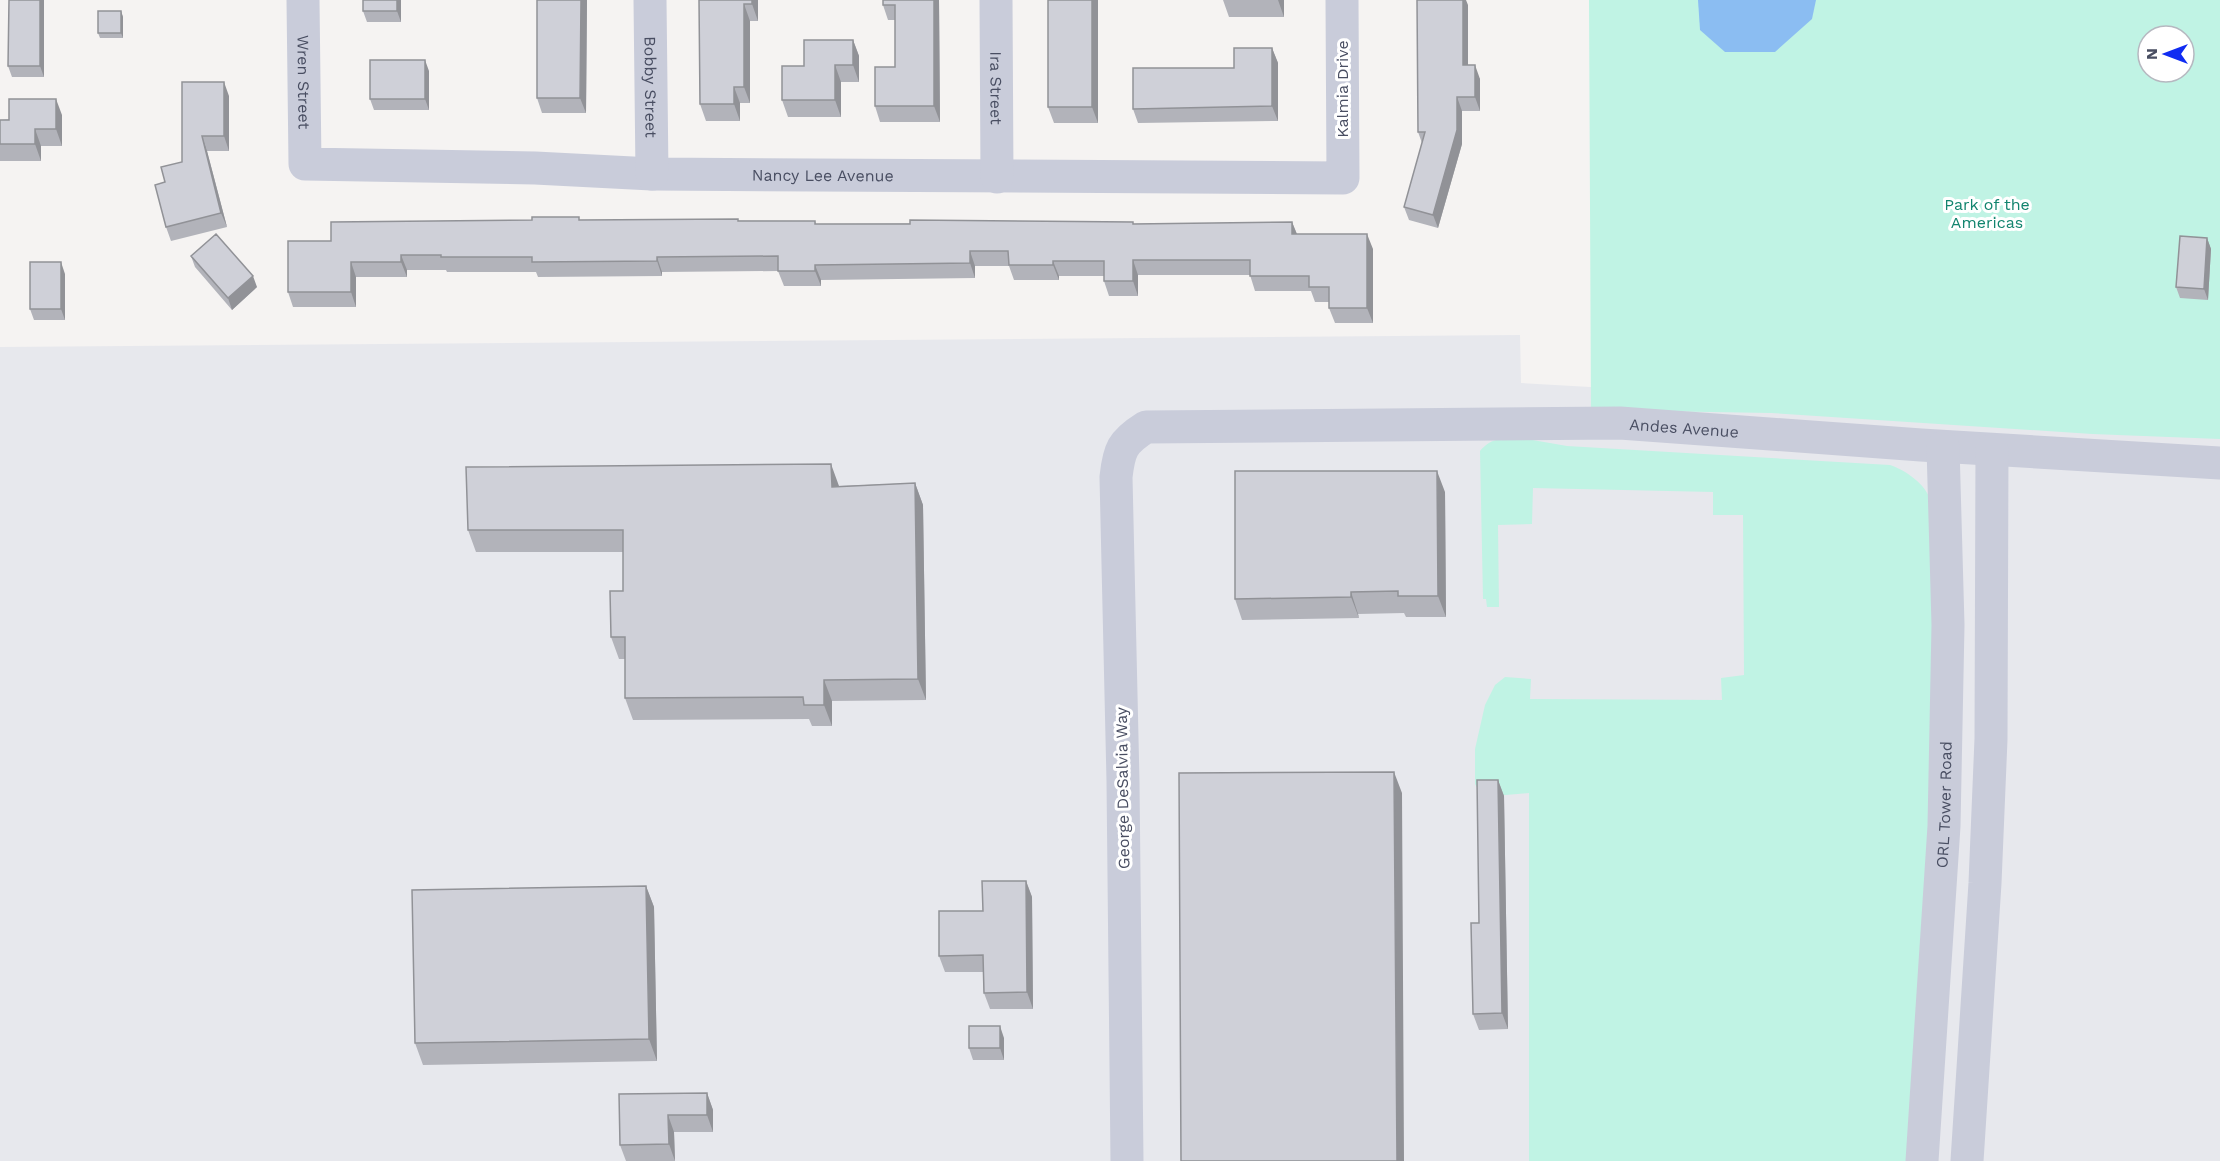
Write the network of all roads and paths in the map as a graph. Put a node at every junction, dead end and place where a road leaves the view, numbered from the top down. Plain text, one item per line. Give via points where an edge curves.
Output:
1 (303, 0) edge
2 (650, 0) edge
3 (996, 0) edge
4 (1342, 0) edge
5 (305, 164) joint
6 (652, 174) junction
7 (997, 177) junction
8 (1343, 178) joint
9 (1146, 428) joint
10 (1943, 447) junction
11 (1992, 450) junction
12 (2220, 463) edge
13 (1923, 1146) edge
14 (1968, 1147) edge
15 (1127, 1161) edge

1 - 5 street, Wren Street
2 - 6 street, Bobby Street
3 - 7 street, Ira Street
4 - 8 street, Kalmia Drive
5 - 6 street, Nancy Lee Avenue
6 - 7 street, Nancy Lee Avenue
7 - 8 street, Nancy Lee Avenue
9 - 10 street, Andes Avenue via 1620,423
9 - 15 street, George DeSalvia Way via 1130,438 1119,454 1116,477
10 - 11 street, Andes Avenue
10 - 13 street, ORL Tower Road via 1948,625 1944,826
11 - 12 street, Andes Avenue
11 - 14 street via 1991,739 1986,882
13 - 14 street

